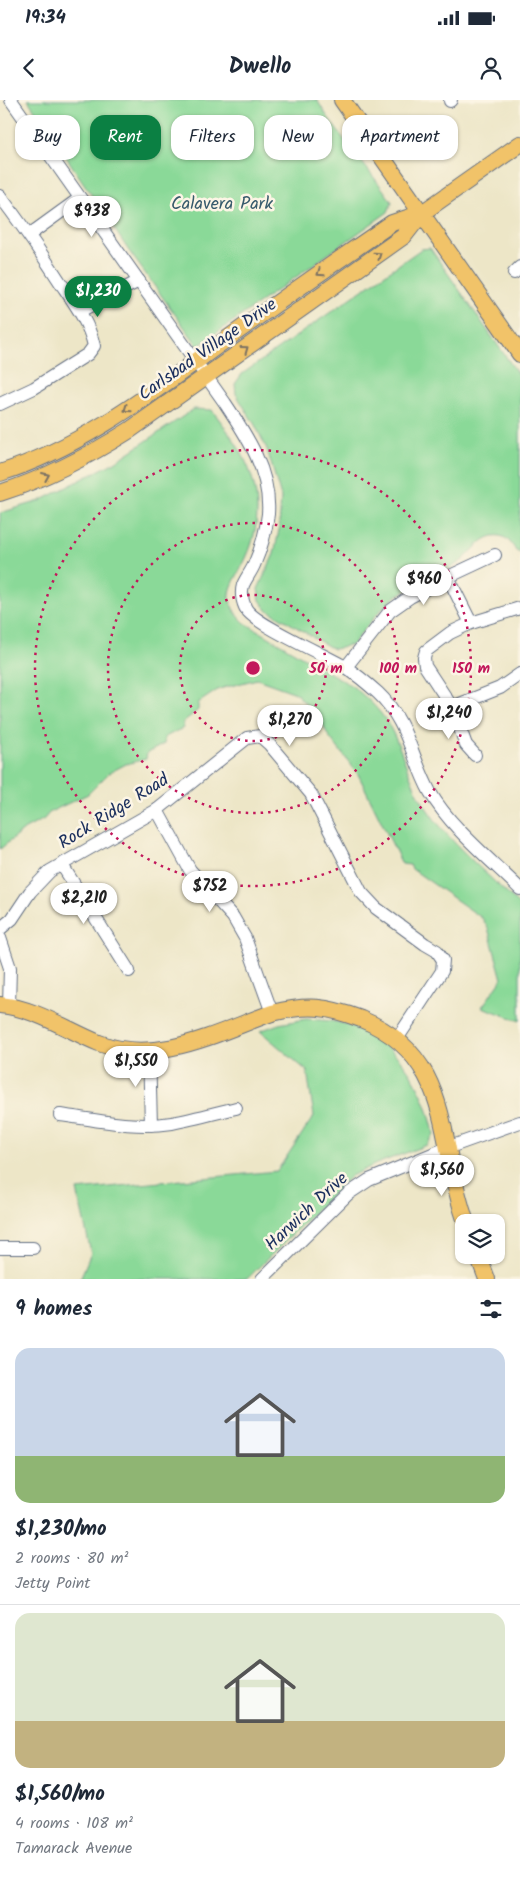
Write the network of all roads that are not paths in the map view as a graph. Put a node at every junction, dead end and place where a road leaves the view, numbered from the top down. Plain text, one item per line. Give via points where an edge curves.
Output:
1 (11, 100) edge
2 (342, 100) edge
3 (520, 144) edge
4 (0, 196) edge
5 (80, 198) junction
6 (422, 214) junction
7 (29, 235) junction
8 (139, 281) junction
9 (80, 311) junction
10 (520, 354) edge
11 (195, 362) junction
12 (206, 377) junction
13 (0, 404) edge
14 (0, 473) edge
15 (0, 493) edge
16 (495, 555) dead end
17 (448, 577) junction
18 (520, 608) edge
19 (471, 623) junction
20 (346, 667) junction
21 (520, 674) edge
22 (452, 707) junction
23 (475, 755) dead end
24 (157, 810) junction
25 (62, 865) junction
26 (520, 889) edge
27 (0, 929) edge
28 (0, 938) edge
29 (128, 972) dead end
30 (5, 1005) edge
31 (272, 1013) junction
32 (397, 1039) junction
33 (149, 1051) junction
34 (236, 1108) dead end
35 (60, 1116) dead end
36 (151, 1125) junction
37 (519, 1125) edge
38 (454, 1146) junction
39 (464, 1214) edge
40 (0, 1248) edge
41 (33, 1248) dead end
42 (481, 1264) edge
43 (262, 1279) edge
44 (487, 1279) edge

1 - 5 street
2 - 6 main road
3 - 6 main road, Carlsbad Village Drive
4 - 7 street
5 - 7 street
5 - 8 street
6 - 10 main road
6 -> 11 main road, Carlsbad Village Drive via 392,222
12 -> 6 main road, Carlsbad Village Drive via 404,236
7 - 9 street
8 - 9 street
8 - 11 street
9 - 13 street via 94,346 88,354 34,388
11 - 12 street
11 -> 14 main road, Carlsbad Village Drive via 88,435
15 -> 12 main road, Carlsbad Village Drive via 96,452
12 - 20 street via 247,436 263,473 267,494 268,513 263,538 244,585 242,598 246,609 288,637
16 - 17 street
17 - 19 street
17 - 20 street via 390,611
18 - 19 street
19 - 22 street via 426,651 424,658
20 - 26 street via 379,694 395,715 407,735 430,791 446,815
21 - 22 street via 500,688
22 - 23 street via 466,745
24 - 25 street, Rock Ridge Road
24 - 31 street via 190,870 233,917 245,938
24 - 32 street, Rock Ridge Road via 247,738 260,736 269,744 311,794 361,892 376,908 437,951 443,960 442,971
25 - 27 street, Rock Ridge Road via 50,871 30,892 12,919
25 - 29 street
28 - 30 street via 10,968
30 - 33 main road via 102,1044
31 - 32 main road via 314,1007 337,1010 376,1025
31 - 33 main road via 178,1047
32 - 38 main road via 413,1054 431,1083
33 - 36 street
34 - 36 street
35 - 36 street
37 - 38 street, Harwich Drive
38 - 39 main road via 455,1184
38 - 43 street, Harwich Drive via 369,1180 348,1194
40 - 41 street
42 - 44 main road

